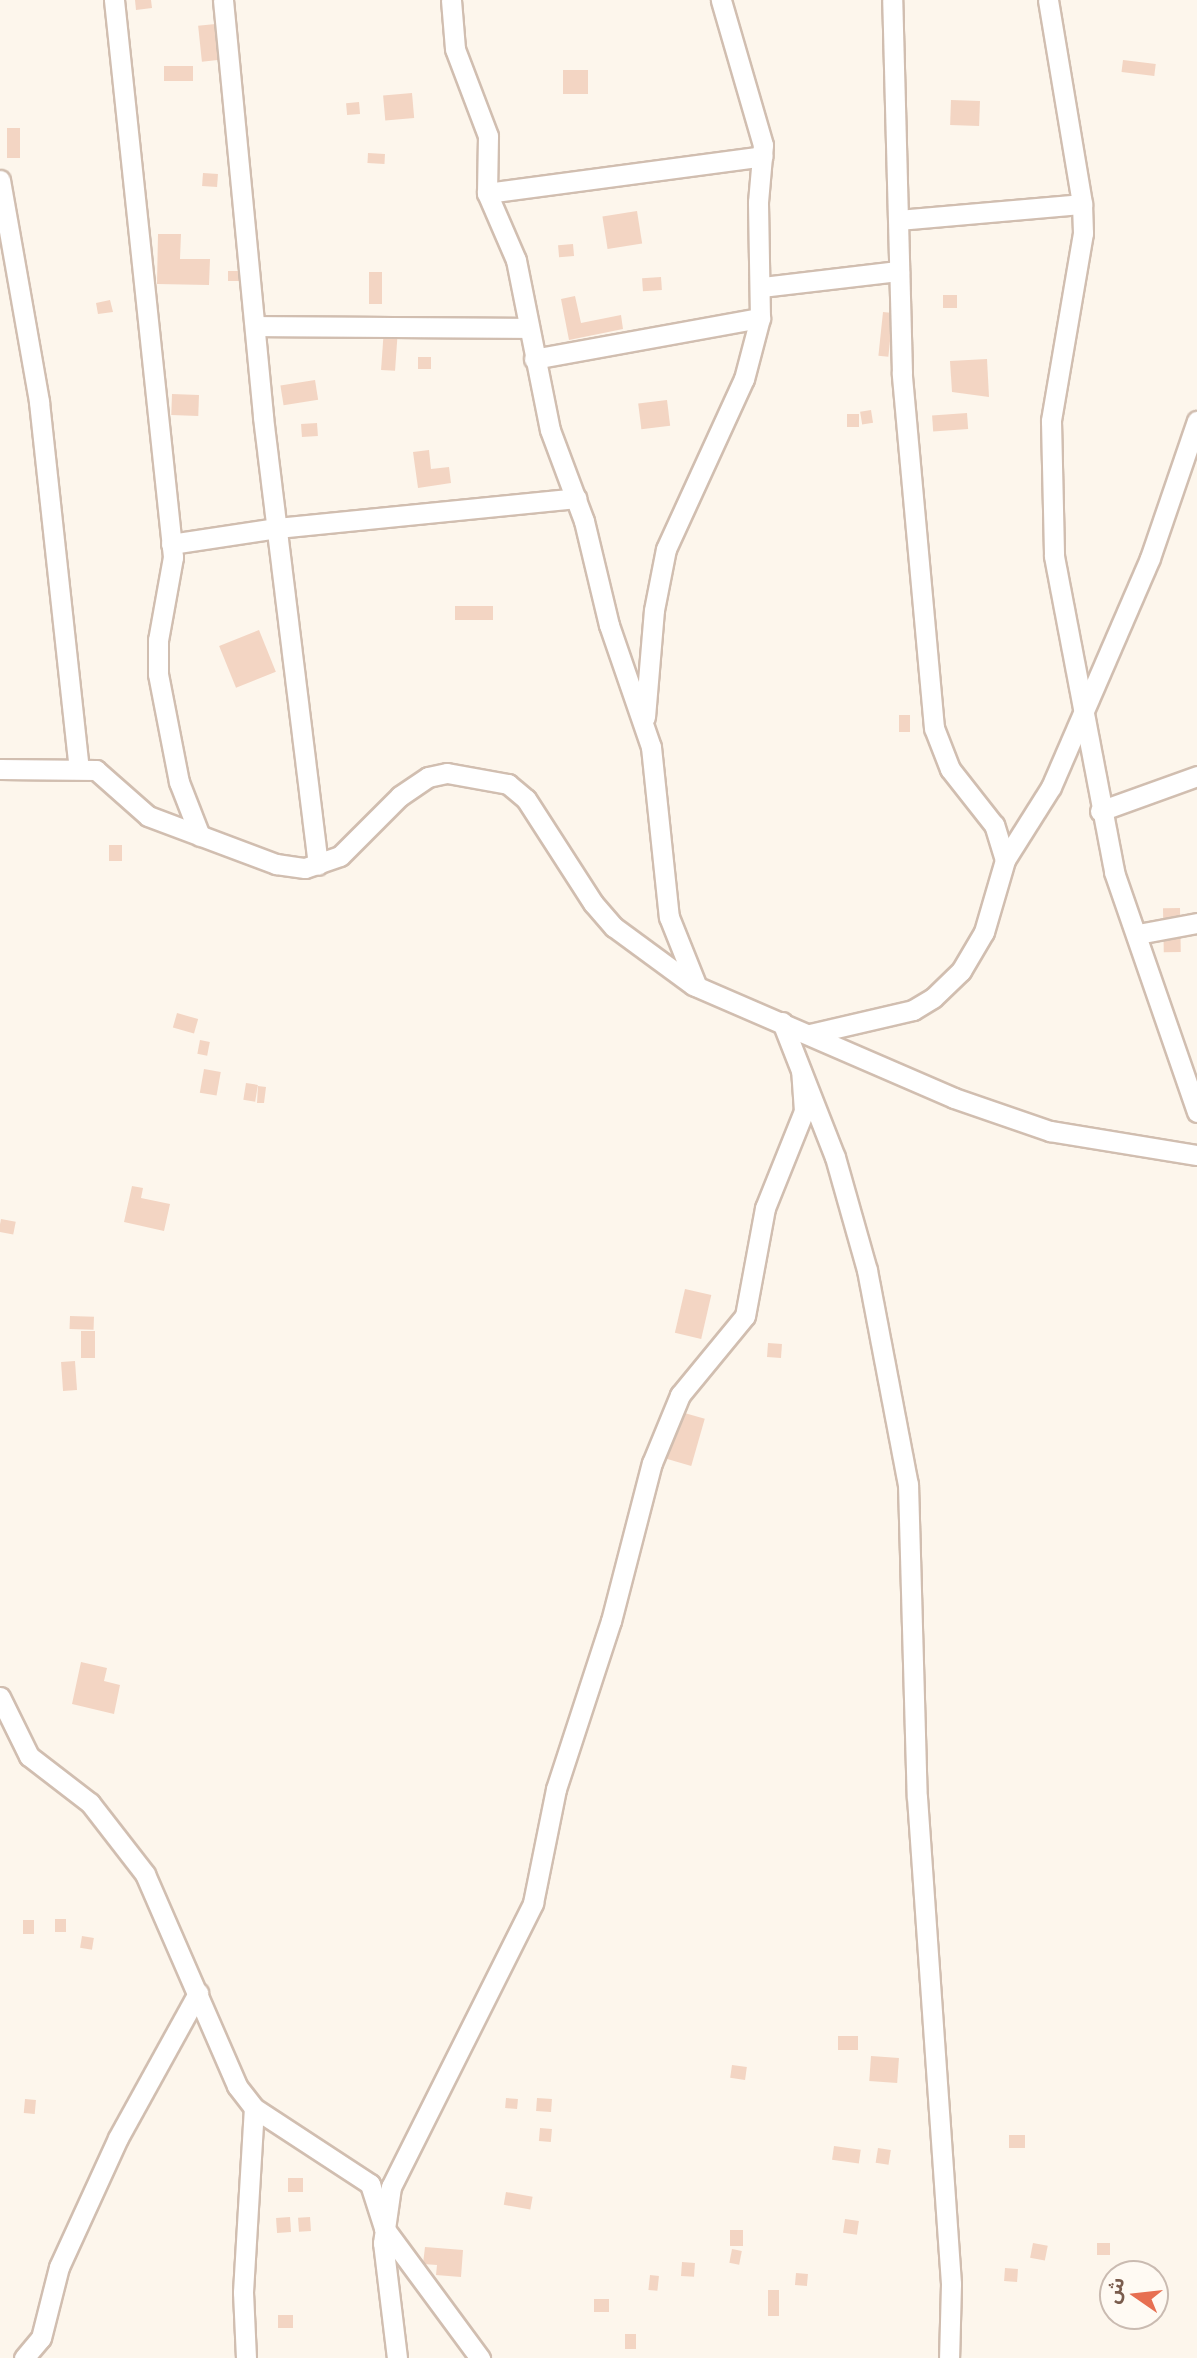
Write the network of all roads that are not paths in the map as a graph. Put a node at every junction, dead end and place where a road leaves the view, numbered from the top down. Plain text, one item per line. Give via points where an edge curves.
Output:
1 (114, 0) edge
2 (223, 0) edge
3 (451, 0) edge
4 (721, 0) edge
5 (892, 0) edge
6 (1048, 0) edge
7 (762, 156) junction
8 (0, 180) edge
9 (487, 193) junction
10 (1082, 204) junction
11 (898, 220) junction
12 (899, 271) junction
13 (762, 287) junction
14 (760, 317) junction
15 (256, 326) junction
16 (529, 328) junction
17 (534, 359) junction
18 (1197, 421) edge
19 (576, 498) junction
20 (277, 528) junction
21 (171, 544) junction
22 (1082, 709) junction
23 (644, 725) junction
24 (79, 768) junction
25 (0, 769) edge
26 (1197, 776) edge
27 (1100, 811) junction
28 (200, 836) junction
29 (1005, 860) junction
30 (318, 865) junction
31 (1197, 923) edge
32 (1138, 934) junction
33 (697, 987) junction
34 (782, 1022) junction
35 (810, 1034) junction
36 (801, 1072) junction
37 (1197, 1112) edge
38 (1197, 1154) edge
39 (0, 1697) edge
40 (198, 1993) junction
41 (254, 2108) junction
42 (384, 2228) junction
43 (24, 2358) edge
44 (246, 2358) edge
45 (397, 2358) edge
46 (480, 2358) edge
47 (950, 2358) edge

1 - 21 street
2 - 15 street
3 - 9 street via 455,49 488,136
4 - 7 street via 760,131
5 - 11 street
6 - 10 street
7 - 9 street
7 - 13 street via 758,202
8 - 24 street via 39,402
9 - 16 street via 516,260
10 - 11 street
10 - 22 street via 1083,233 1051,421 1050,486 1054,556
11 - 12 street
12 - 13 street
12 - 29 street via 902,373 934,728 950,769 994,825
13 - 14 street
14 - 17 street
14 - 23 street via 744,379 666,549 654,610
15 - 16 street
15 - 20 street
16 - 17 street
17 - 19 street via 550,430
18 - 22 street via 1150,558
19 - 20 street
19 - 23 street via 612,635
20 - 21 street
20 - 30 street
21 - 28 street via 173,565 158,640 158,674 179,782
22 - 27 street
22 - 29 street via 1038,813
23 - 33 street via 655,766 668,917
24 - 25 street
24 - 28 street via 109,777 148,816
26 - 27 street
27 - 32 street via 1114,872
28 - 30 street via 276,864
29 - 35 street via 984,932 961,971 933,998 913,1010
30 - 33 street via 353,846 400,796 428,777 446,773 508,784 526,799 593,904 614,927
31 - 32 street
32 - 37 street
33 - 34 street
34 - 35 street
34 - 36 street
35 - 38 street via 954,1098 1050,1131
36 - 42 street via 804,1111 765,1208 744,1316 680,1395 652,1463 611,1621 556,1789 533,1903 413,2134 391,2187
36 - 47 street via 835,1157 867,1270 908,1484 917,1797 951,2284
39 - 40 street via 29,1756 90,1803 145,1874
40 - 41 street via 237,2086
40 - 43 street via 118,2138 59,2267 41,2338
41 - 42 street via 370,2184
41 - 44 street via 243,2292
42 - 45 street
42 - 46 street

